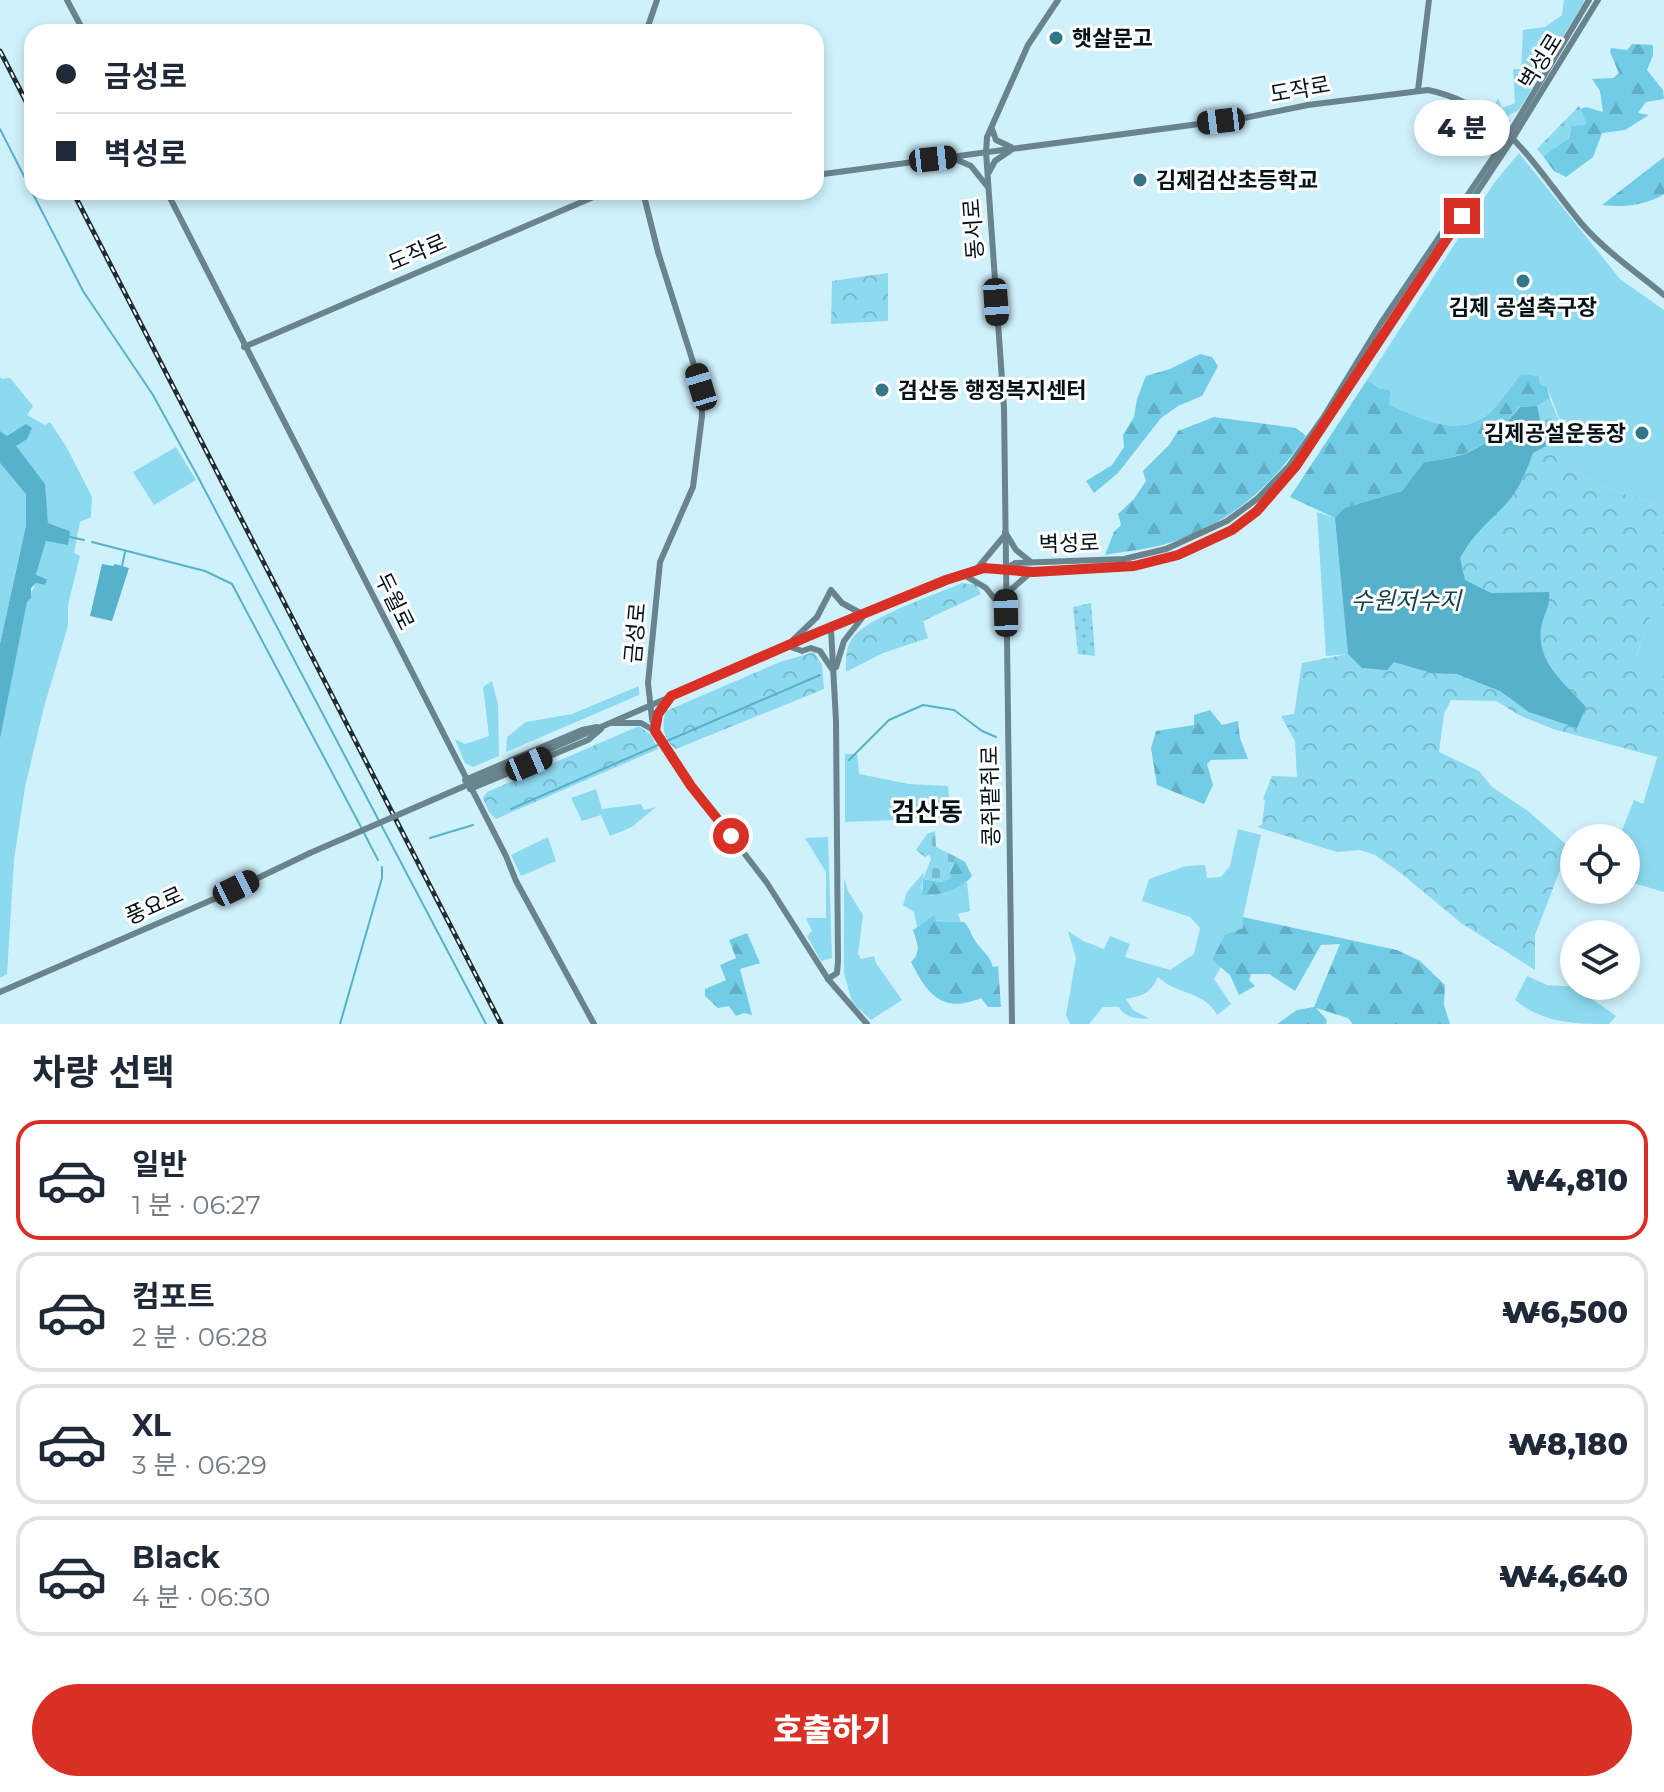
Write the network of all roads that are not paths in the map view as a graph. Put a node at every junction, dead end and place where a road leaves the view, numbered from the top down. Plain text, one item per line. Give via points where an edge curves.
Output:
1 (68, 0) edge
2 (657, 0) edge
3 (1058, 0) edge
4 (1429, 0) edge
5 (1589, 0) edge
6 (1598, 0) edge
7 (80, 24) edge
8 (649, 24) edge
9 (1418, 90) junction
10 (992, 125) junction
11 (1511, 136) junction
12 (1015, 148) junction
13 (986, 152) junction
14 (950, 157) junction
15 (824, 174) edge
16 (988, 178) junction
17 (988, 188) junction
18 (171, 200) edge
19 (586, 200) edge
20 (645, 200) edge
21 (1664, 295) edge
22 (244, 347) junction
23 (1004, 533) junction
24 (1031, 562) junction
25 (1006, 568) junction
26 (975, 571) junction
27 (1033, 572) junction
28 (964, 575) junction
29 (1006, 594) junction
30 (1006, 613) junction
31 (864, 615) junction
32 (831, 629) junction
33 (787, 646) junction
34 (834, 673) junction
35 (671, 696) junction
36 (649, 705) junction
37 (609, 724) junction
38 (655, 731) junction
39 (465, 780) junction
40 (470, 789) junction
41 (828, 979) junction
42 (0, 992) edge
43 (594, 1024) edge
44 (867, 1024) edge
45 (1012, 1024) edge

1 - 7 main road
2 - 8 main road
3 - 10 main road, 동서로 via 1028,45
4 - 9 main road
5 - 11 main road, 벽성로
6 - 11 main road, 벽성로
9 - 11 main road, 도작로 via 1441,92 1466,104
9 - 12 main road, 도작로
10 - 12 main road via 996,140
10 - 13 main road, 동서로
11 - 21 main road, 도작로 via 1582,224
11 - 24 main road, 벽성로 via 1381,323 1323,418 1257,499 1227,521 1166,549 1124,559
11 - 27 main road, 벽성로 via 1296,466 1257,511 1232,530 1178,555 1134,566
12 - 13 main road, 도작로
12 - 16 main road via 995,161
13 - 14 main road, 도작로
13 - 16 main road, 동서로
14 - 15 main road, 도작로
14 - 17 main road via 971,166
16 - 17 main road, 동서로
17 - 23 main road, 동서로 via 1004,408
18 - 22 main road, 두월로
19 - 22 main road, 도작로
20 - 36 main road, 금성로 via 701,387 702,416 693,487 660,562
22 - 39 main road, 두월로
23 - 24 main road
23 - 25 main road, 동서로
23 - 26 main road
24 - 25 main road, 벽성로
25 - 26 main road
25 - 27 main road, 벽성로
25 - 29 main road, 콩쥐팥쥐로
26 - 28 main road
27 - 29 main road
28 - 30 main road via 986,588
28 - 31 main road
29 - 30 main road, 콩쥐팥쥐로
30 - 45 main road, 콩쥐팥쥐로
31 - 32 main road
31 - 33 main road via 831,590 817,617
31 - 34 main road via 844,641
32 - 33 main road
32 - 34 main road
33 - 34 main road via 820,651
33 - 35 main road
34 - 41 main road via 838,961 837,973
35 - 36 main road
35 - 38 main road via 658,714
36 - 37 main road
36 - 38 main road, 금성로
37 - 38 main road via 641,723
37 - 39 main road via 582,730
37 - 40 main road via 588,740
37 - 42 main road, 풍요로, bridge
38 - 41 main road, 금성로 via 767,883
39 - 40 main road, 두월로
40 - 43 main road, 두월로
41 - 44 main road, 금성로

